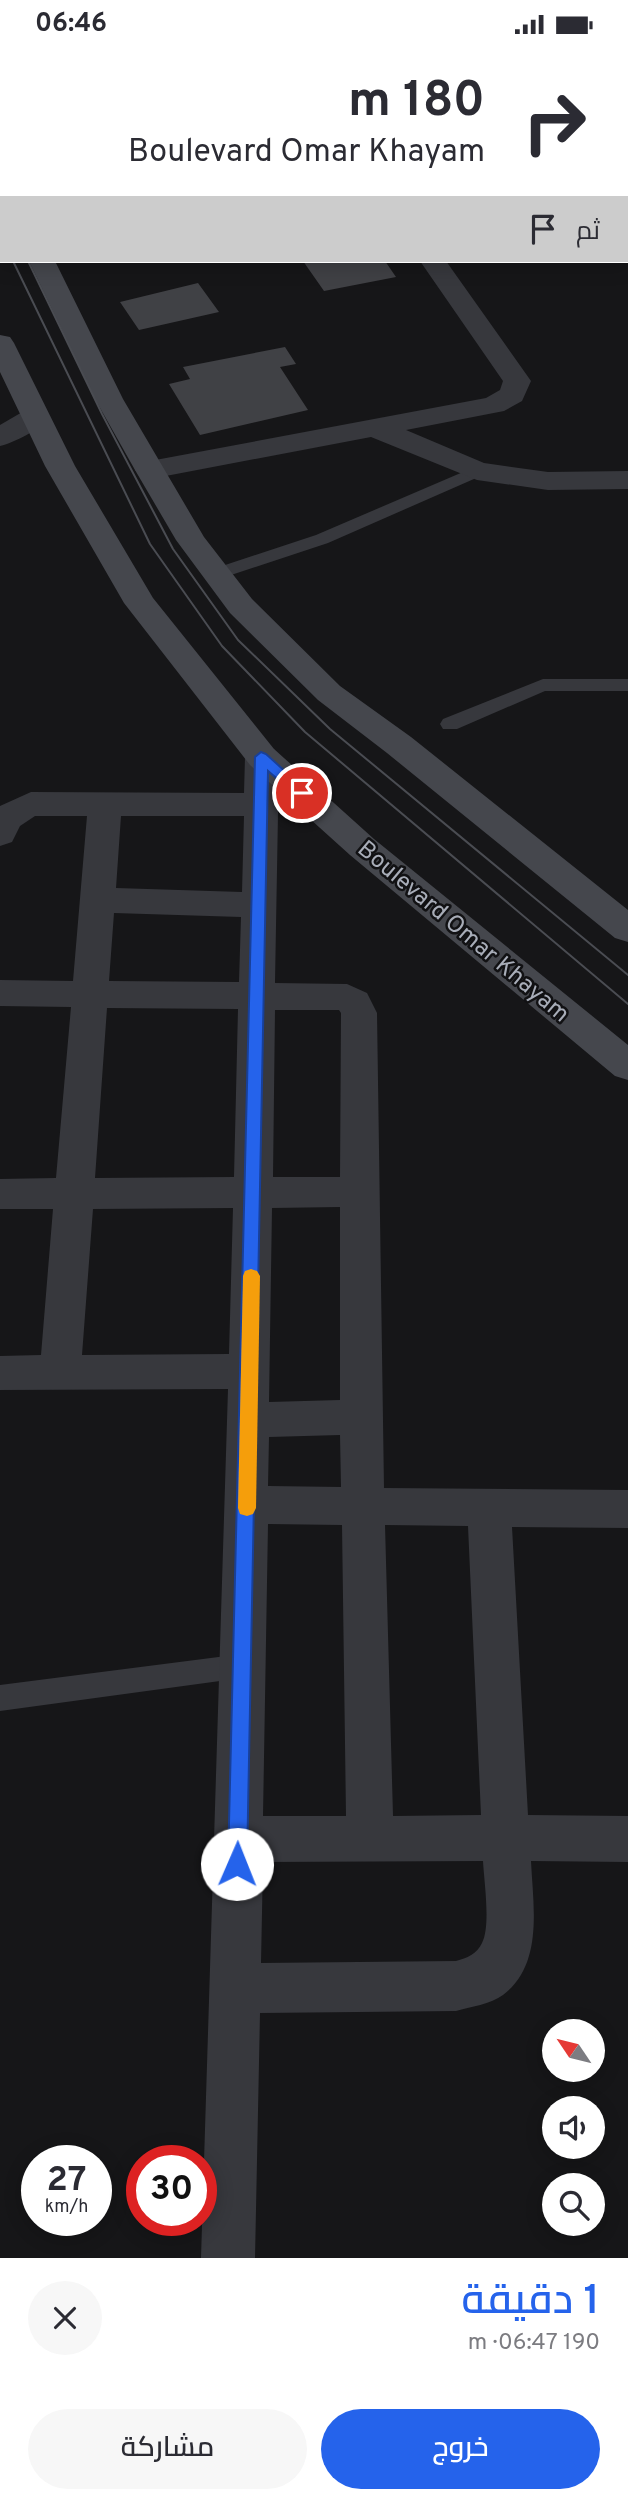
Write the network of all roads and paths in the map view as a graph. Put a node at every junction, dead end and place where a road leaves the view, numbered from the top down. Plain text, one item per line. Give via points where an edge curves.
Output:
1 (43, 263) edge
2 (434, 263) edge
3 (0, 343) edge
4 (34, 417) junction
5 (373, 428) junction
6 (0, 437) edge
7 (150, 470) junction
8 (477, 471) junction
9 (628, 480) edge
10 (216, 574) junction
11 (628, 685) edge
12 (450, 724) dead end
13 (261, 757) junction
14 (104, 804) junction
15 (261, 805) junction
16 (0, 834) edge
17 (98, 900) junction
18 (258, 905) junction
19 (628, 929) edge
20 (0, 993) edge
21 (91, 994) junction
22 (257, 996) junction
23 (628, 1066) edge
24 (253, 1192) junction
25 (359, 1192) junction
26 (0, 1193) edge
27 (73, 1193) junction
28 (249, 1371) junction
29 (60, 1372) junction
30 (0, 1373) edge
31 (361, 1417) junction
32 (249, 1420) junction
33 (247, 1505) junction
34 (489, 1506) junction
35 (362, 1507) junction
36 (628, 1509) edge
37 (242, 1666) junction
38 (0, 1698) edge
39 (508, 1836) junction
40 (238, 1839) junction
41 (628, 1839) edge
42 (370, 1840) junction
43 (236, 1987) junction
44 (228, 2258) edge

1 - 7 street via 109,399
2 - 5 street via 517,381 512,395 494,405
3 - 4 street, Boulevard Omar Khayam
4 - 6 street
4 - 13 street, Boulevard Omar Khayam via 140,603
5 - 7 street
5 - 8 street
7 - 10 street
8 - 9 street via 548,481
8 - 10 lane via 322,539
10 - 19 street via 241,606 330,693
11 - 12 lane via 543,685
13 - 15 street
13 - 23 street, Boulevard Omar Khayam via 362,847
14 - 15 street
14 - 16 street via 31,804 16,809
14 - 17 street
15 - 18 street
17 - 18 street
17 - 21 street
18 - 22 street
20 - 21 street
21 - 22 street
21 - 27 street
22 - 24 street
22 - 25 street via 347,997 354,1002 359,1013
24 - 25 street
24 - 27 street
24 - 28 street
25 - 31 street
26 - 27 street
27 - 29 street
28 - 29 street
28 - 32 street
29 - 30 street
31 - 32 street
31 - 35 street
32 - 33 street
33 - 35 street
33 - 37 street
34 - 35 street
34 - 36 street
34 - 39 street
35 - 42 street
37 - 38 lane
37 - 40 street
39 - 41 street
39 - 42 street
39 - 43 street via 510,1926 505,1955 485,1978 456,1986
40 - 42 street
40 - 43 street
43 - 44 street

